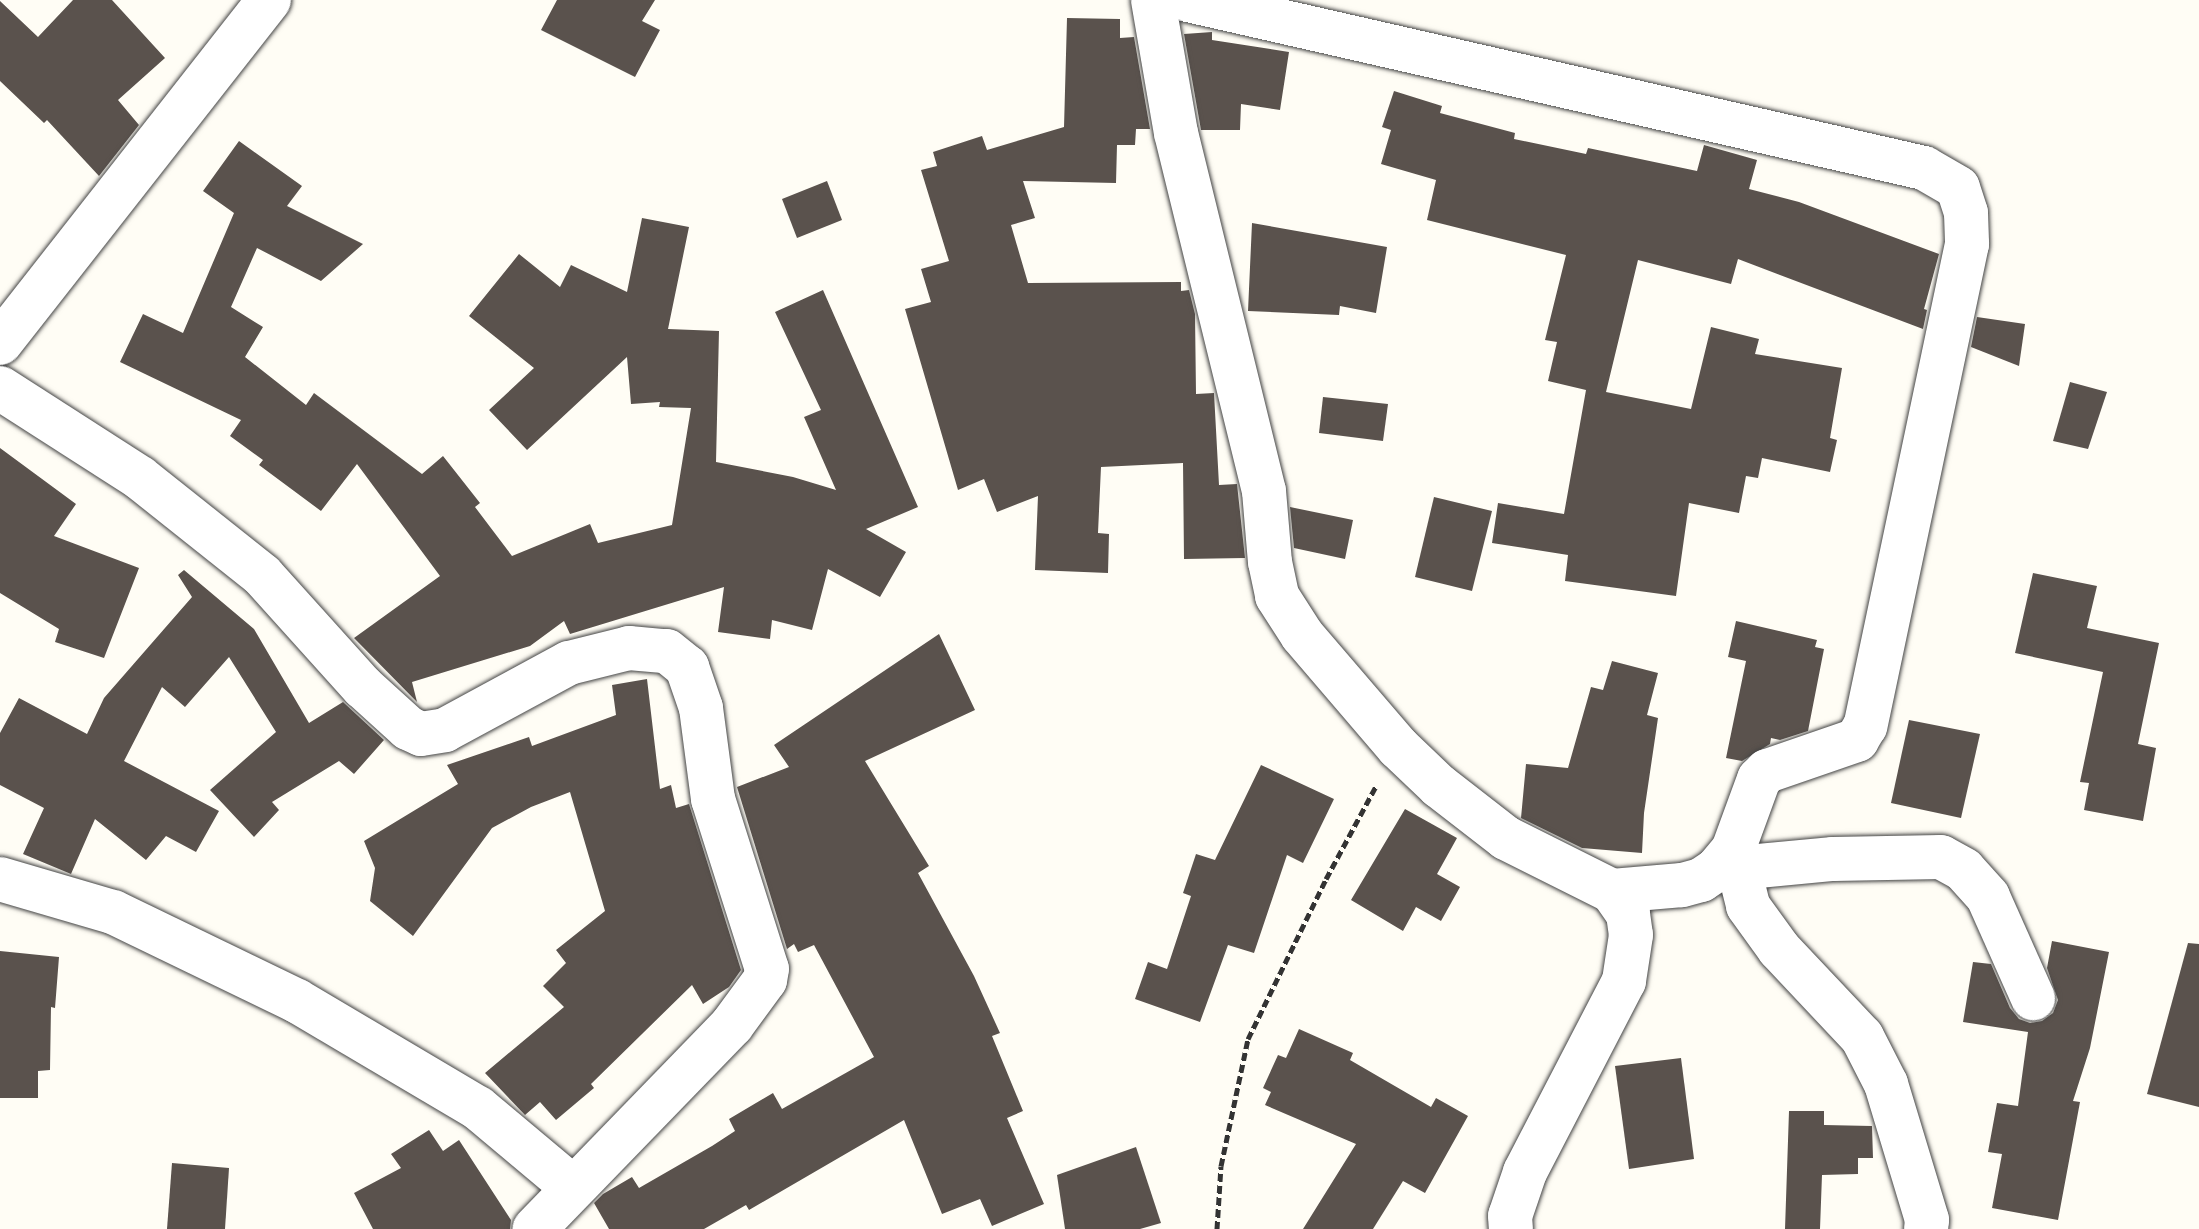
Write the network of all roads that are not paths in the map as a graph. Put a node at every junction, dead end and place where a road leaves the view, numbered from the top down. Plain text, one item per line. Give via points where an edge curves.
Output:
1 (269, 0) edge
2 (1153, 0) edge
3 (1188, 0) edge
4 (0, 343) edge
5 (0, 388) edge
6 (1727, 870) junction
7 (0, 879) edge
8 (1612, 891) junction
9 (2033, 998) dead end
10 (572, 1187) junction
11 (534, 1229) edge
12 (1511, 1229) edge
13 (1926, 1229) edge

1 - 4 street
2 - 8 street via 1176,133 1264,491 1277,596 1302,635 1398,747 1439,786 1506,838
3 - 6 street via 1924,168 1958,188 1967,244 1865,726 1857,740 1767,771 1759,779
5 - 10 street via 140,478 262,575 363,687 421,734 445,730 569,663 629,648 667,651 687,667 701,708 713,799 767,969 765,980 732,1025
6 - 8 street via 1682,885
6 - 9 street via 1833,859 1941,857 1964,870 1988,897
6 - 13 street via 1779,949 1862,1037 1886,1084
7 - 10 street via 113,912 297,1001 478,1108
8 - 12 street via 1628,914 1631,935 1624,981 1525,1172 1510,1216
10 - 11 street

